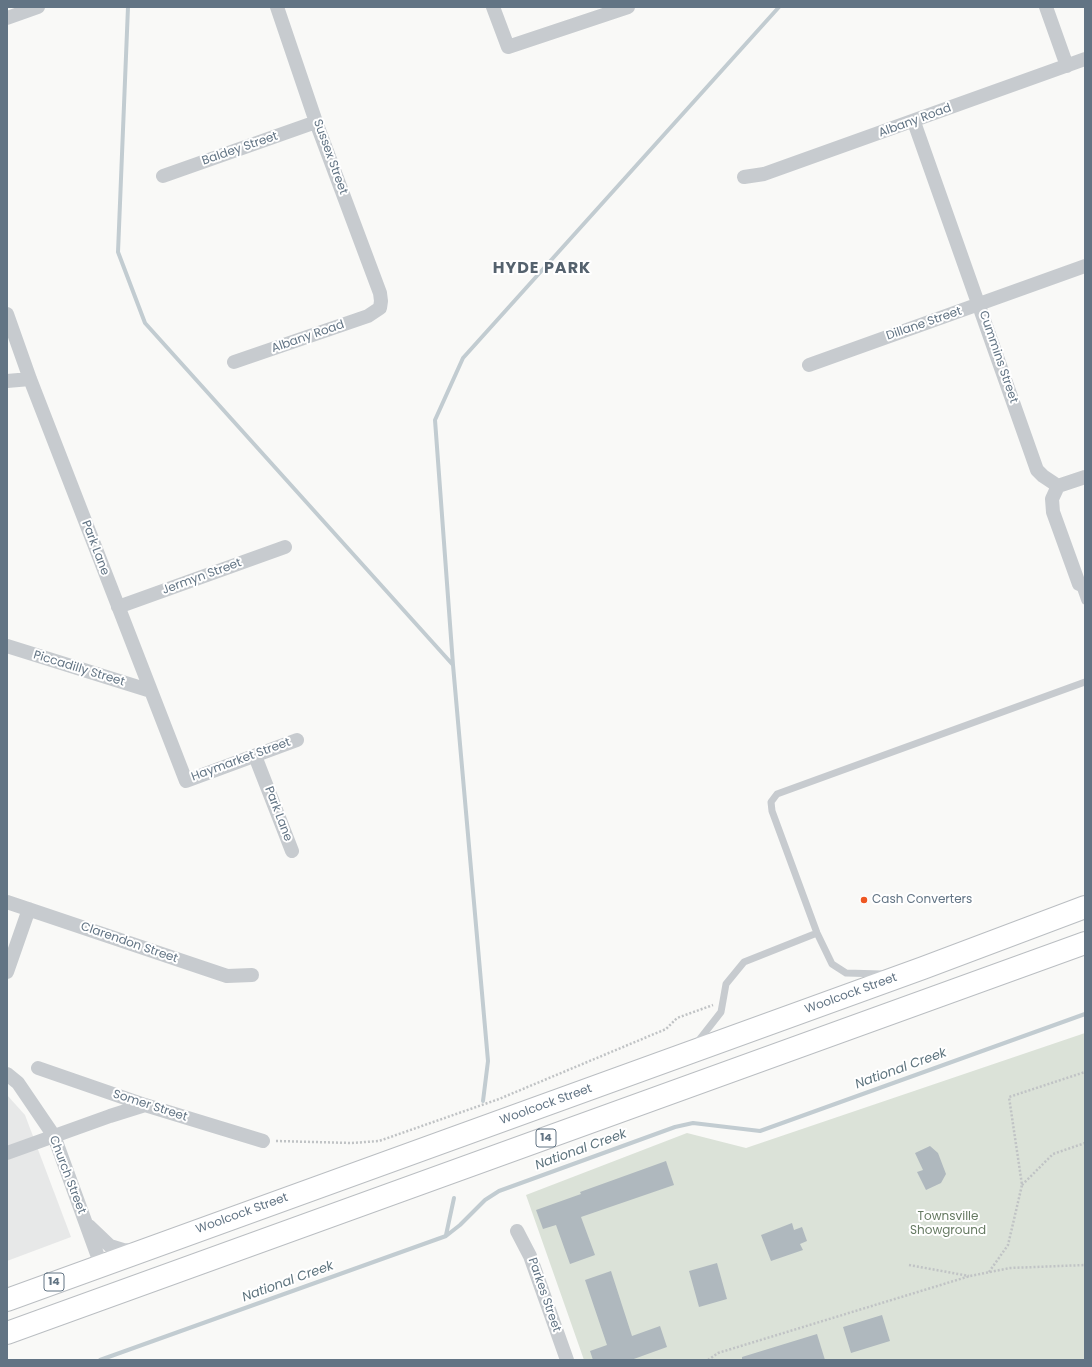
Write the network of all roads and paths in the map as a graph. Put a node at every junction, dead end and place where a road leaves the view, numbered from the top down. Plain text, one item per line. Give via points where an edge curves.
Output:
1 (38, 7) edge
2 (277, 7) edge
3 (493, 7) edge
4 (628, 7) edge
5 (1046, 7) edge
6 (7, 18) edge
7 (1085, 59) edge
8 (1067, 66) junction
9 (316, 122) junction
10 (914, 122) junction
11 (163, 176) dead end
12 (744, 177) dead end
13 (1085, 266) edge
14 (980, 304) junction
15 (380, 308) joint
16 (7, 314) edge
17 (234, 362) dead end
18 (809, 364) dead end
19 (30, 379) junction
20 (7, 381) edge
21 (1085, 476) edge
22 (1058, 486) junction
23 (285, 547) dead end
24 (1078, 584) joint
25 (1085, 601) edge
26 (118, 607) junction
27 (7, 646) edge
28 (1085, 682) edge
29 (151, 691) junction
30 (297, 740) dead end
31 (255, 756) junction
32 (186, 781) joint
33 (292, 851) dead end
34 (7, 902) edge
35 (1085, 907) edge
36 (29, 909) junction
37 (817, 934) junction
38 (1085, 943) edge
39 (923, 968) junction
40 (7, 972) edge
41 (252, 975) dead end
42 (723, 1001) junction
43 (686, 1054) junction
44 (38, 1068) dead end
45 (1085, 1072) edge
46 (7, 1074) edge
47 (145, 1106) junction
48 (54, 1136) junction
49 (263, 1141) joint
50 (1085, 1143) edge
51 (7, 1153) edge
52 (1022, 1185) junction
53 (83, 1218) junction
54 (516, 1232) dead end
55 (140, 1250) junction
56 (101, 1265) junction
57 (909, 1265) dead end
58 (1085, 1265) edge
59 (989, 1272) junction
60 (970, 1276) junction
61 (153, 1280) junction
62 (7, 1300) edge
63 (7, 1333) edge
64 (567, 1360) edge
65 (708, 1360) edge

1 - 6 street
2 - 9 street, Sussex Street
3 - 4 street via 508,47
5 - 8 street
7 - 8 street, Albany Road
8 - 10 street, Albany Road
9 - 11 street, Baldey Street
9 - 15 street, Sussex Street via 380,293
10 - 12 street, Albany Road via 764,174
10 - 14 street, Cummins Street
13 - 14 street, Dillane Street
14 - 18 street, Dillane Street
14 - 22 street, Cummins Street via 1037,470
15 - 17 street, Albany Road via 368,316
16 - 19 street, Park Lane
19 - 20 street
19 - 26 street, Park Lane
21 - 22 street
22 - 24 street via 1052,499 1054,512
23 - 26 street, Jermyn Street
24 - 25 lane
26 - 29 street, Park Lane
27 - 29 street, Piccadilly Street
28 - 37 lane via 777,794 771,802 772,811
29 - 32 street, Park Lane
30 - 31 street, Haymarket Street
31 - 32 street, Haymarket Street
31 - 33 street, Park Lane
34 - 36 street, Clarendon Street
35 - 39 main road, Woolcock Street / 14
36 - 40 street
36 - 41 street, Clarendon Street via 227,976
37 - 39 lane via 832,964 846,973 879,975
37 - 42 lane via 744,962 726,984
38 - 61 main road, 14
39 - 43 main road, Woolcock Street / 14
42 - 43 lane via 721,1012
42 - 49 path via 677,1018 666,1028 499,1099 379,1141 352,1144
43 - 55 main road, Woolcock Street / 14
44 - 47 street, Somer Street
45 - 52 path via 1010,1097
46 - 48 street, Church Street via 18,1083
47 - 48 street
47 - 49 street, Somer Street
48 - 51 street
48 - 53 street, Church Street
50 - 52 path via 1053,1154
52 - 59 path via 1008,1244
53 - 55 street via 110,1246 123,1250
53 - 56 street, Church Street
54 - 64 street, Parkes Street via 530,1256
55 - 56 main road, Woolcock Street / 14
56 - 61 main road via 106,1275 113,1280
56 - 62 main road, Woolcock Street / 14
57 - 60 path
58 - 59 path via 1010,1268
59 - 60 path
60 - 65 path via 718,1353
61 - 63 main road, 14

